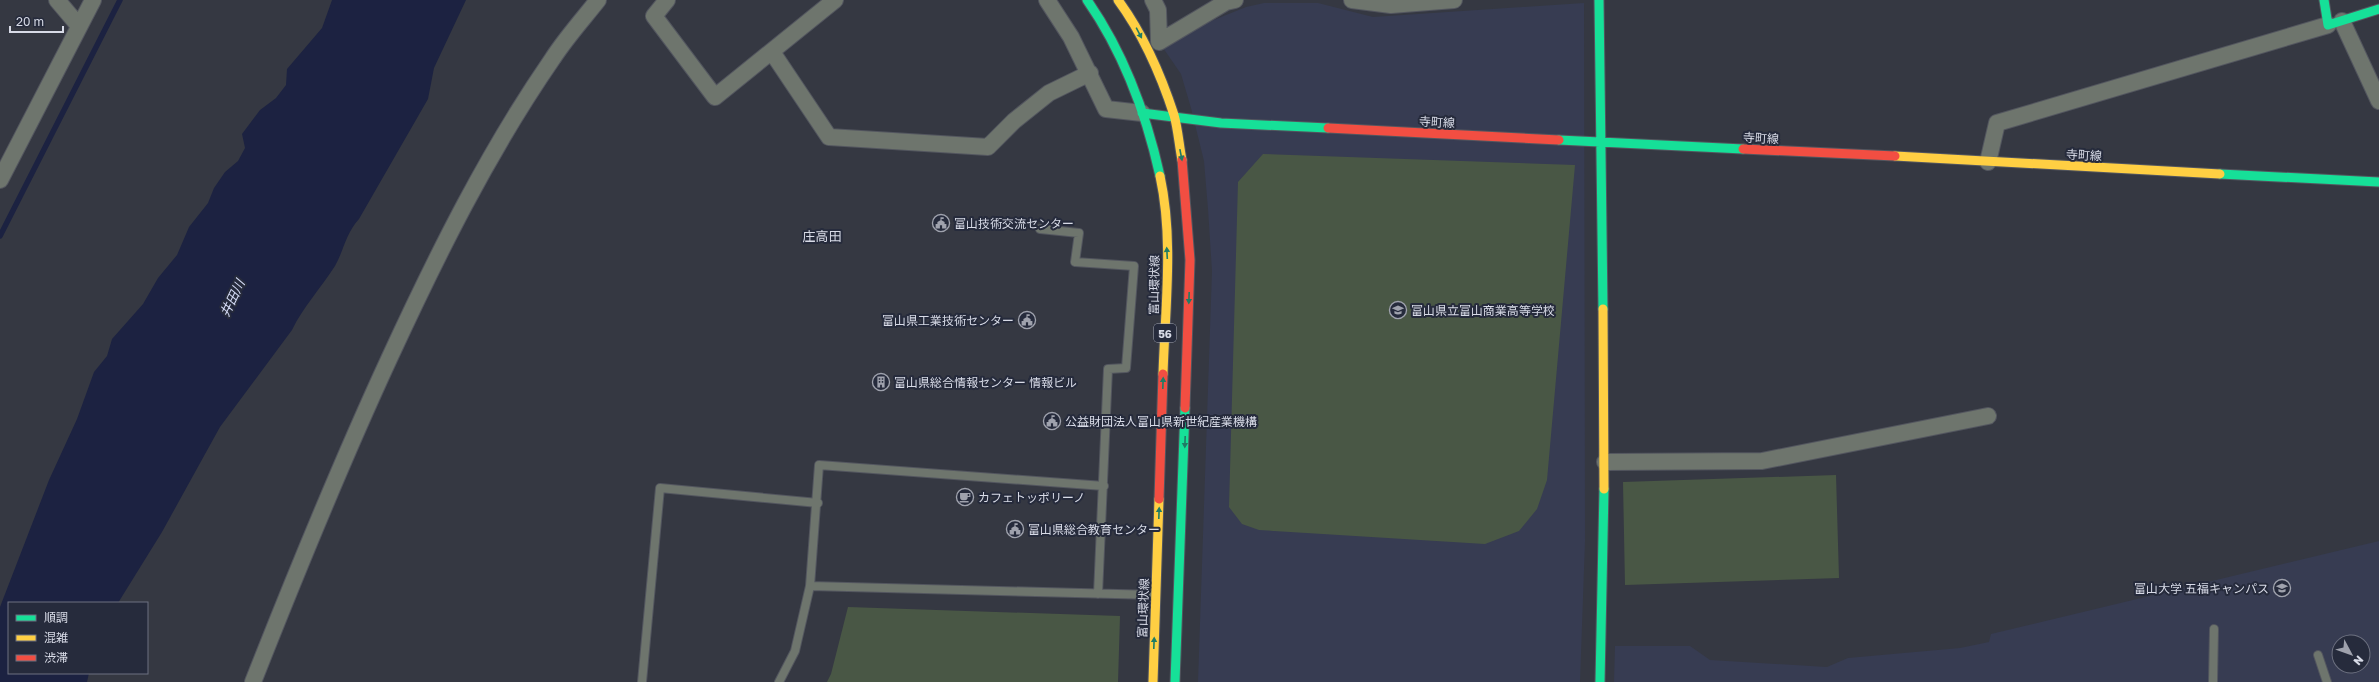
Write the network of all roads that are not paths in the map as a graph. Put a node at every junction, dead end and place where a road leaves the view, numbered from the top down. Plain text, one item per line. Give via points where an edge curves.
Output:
1 (57, 0) edge
2 (93, 0) edge
3 (598, 0) edge
4 (666, 0) edge
5 (835, 0) edge
6 (1046, 0) edge
7 (1087, 0) edge
8 (1118, 0) edge
9 (1153, 0) edge
10 (1235, 0) edge
11 (1352, 0) edge
12 (1454, 0) edge
13 (1599, 0) edge
14 (2324, 0) edge
15 (2379, 10) edge
16 (2335, 23) junction
17 (79, 26) junction
18 (772, 52) junction
19 (1090, 73) junction
20 (2379, 101) edge
21 (1142, 113) junction
22 (1174, 116) junction
23 (1602, 143) junction
24 (5, 156) edge
25 (1988, 162) junction
26 (0, 180) edge
27 (2379, 182) edge
28 (1040, 229) dead end
29 (1988, 416) dead end
30 (1605, 462) junction
31 (1104, 486) junction
32 (818, 503) junction
33 (810, 586) junction
34 (1098, 594) junction
35 (1156, 596) junction
36 (2214, 629) dead end
37 (2318, 655) dead end
38 (253, 682) edge
39 (642, 682) edge
40 (778, 682) edge
41 (1153, 682) edge
42 (1175, 682) edge
43 (1600, 682) edge
44 (2213, 682) edge
45 (2327, 682) edge

1 - 17 street
2 - 17 street
3 - 38 street via 553,56 506,130 427,277 296,572
4 - 18 street via 654,16 715,97
5 - 18 street
6 - 19 street via 1071,37
7 - 21 street, 富山環状線 / 56 via 1096,11 1123,62
8 -> 22 street, 56 via 1131,18 1150,54
9 - 10 street via 1158,10 1159,42 1226,2
11 - 12 street via 1391,5
13 - 23 street
14 - 16 street
15 - 16 street
16 - 20 street
16 - 25 street via 1997,123
17 - 24 street
18 - 19 street via 829,137 988,148 1014,121 1049,93
19 - 21 street via 1106,109
21 - 22 street, 寺町線
35 -> 21 street, 富山環状線 / 56 via 1167,262 1164,204 1154,152
22 - 23 street, 寺町線 via 1221,124
22 -> 42 street, 56 via 1183,166 1190,260
23 - 25 street, 寺町線
23 - 30 street
24 - 26 street
25 - 27 street, 寺町線
28 - 31 lane via 1079,232 1075,262 1134,266 1126,368 1108,369
29 - 30 street via 1762,461
30 - 43 street
31 - 32 lane via 819,465
31 - 34 lane
32 - 33 lane
32 - 39 lane via 660,488
33 - 34 lane
33 - 40 lane via 795,651
34 - 35 lane
41 -> 35 street, 富山環状線 / 56
36 - 44 lane
37 - 45 lane

